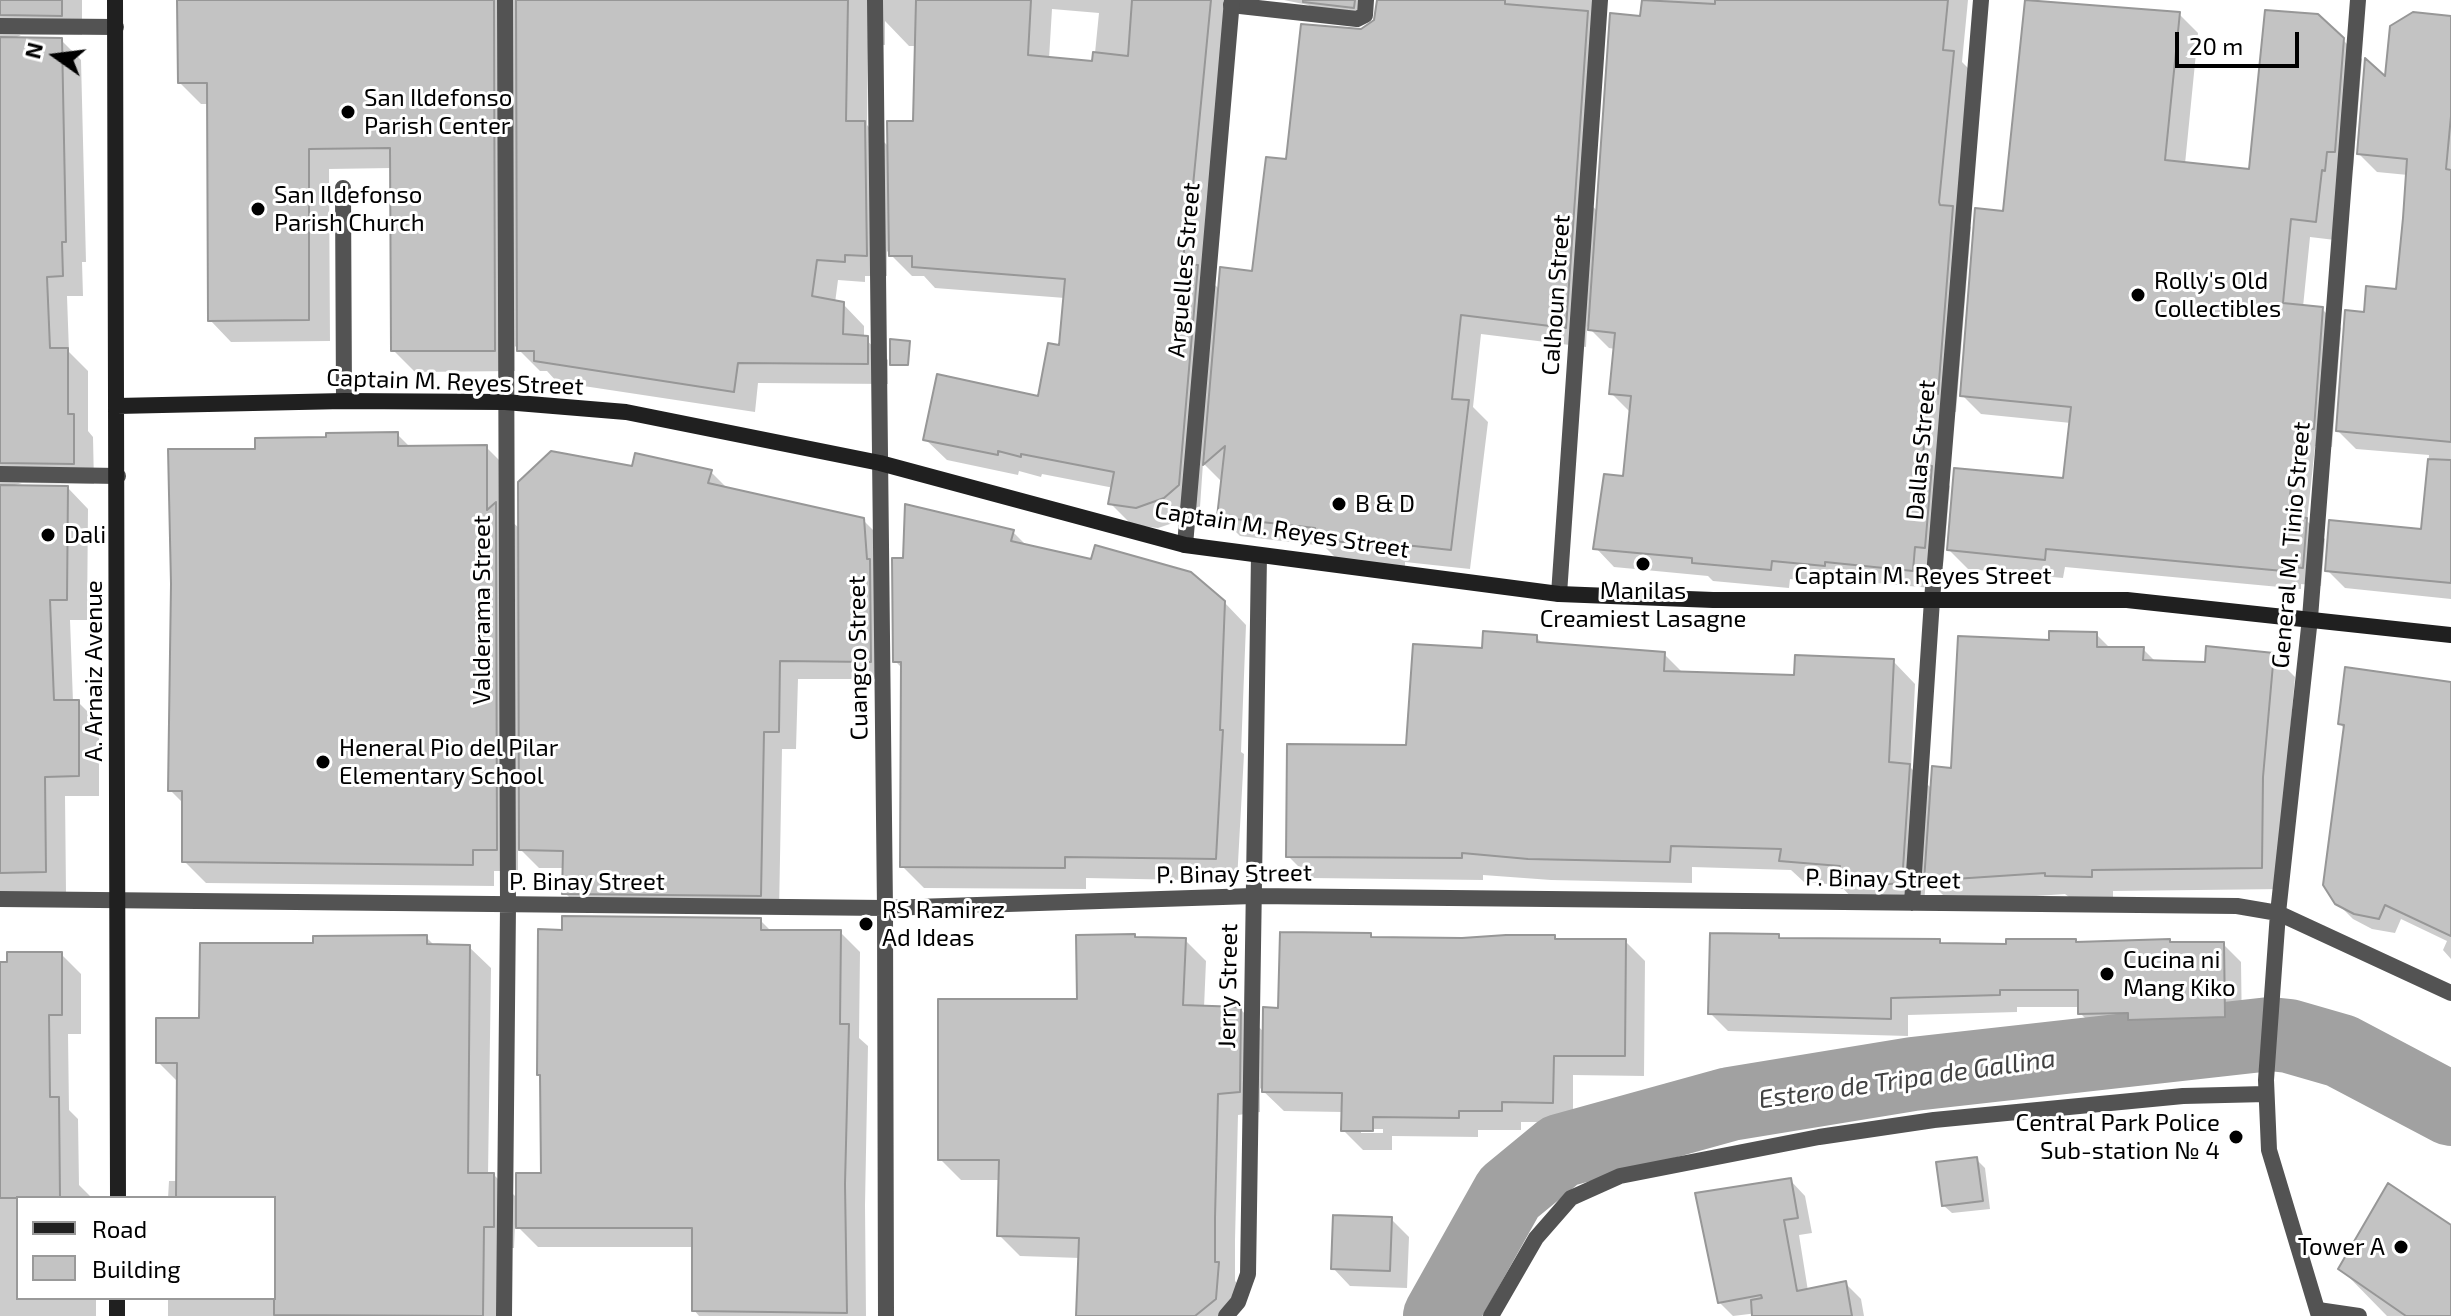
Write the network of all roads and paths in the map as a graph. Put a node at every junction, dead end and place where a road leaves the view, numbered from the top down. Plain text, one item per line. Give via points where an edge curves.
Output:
1 (115, 0) edge
2 (505, 0) edge
3 (875, 0) edge
4 (1366, 0) edge
5 (1600, 0) edge
6 (1981, 0) edge
7 (2358, 0) edge
8 (1232, 3) edge
9 (0, 26) edge
10 (116, 27) junction
11 (343, 188) dead end
12 (344, 401) junction
13 (505, 402) junction
14 (117, 406) junction
15 (880, 463) junction
16 (0, 474) edge
17 (118, 476) junction
18 (1185, 545) junction
19 (1259, 555) junction
20 (1559, 594) junction
21 (1932, 600) junction
22 (2310, 618) junction
23 (2451, 635) edge
24 (1253, 896) junction
25 (0, 899) edge
26 (118, 899) junction
27 (1912, 903) junction
28 (508, 905) junction
29 (885, 908) junction
30 (2278, 913) junction
31 (2451, 993) edge
32 (2266, 1087) junction
33 (118, 1196) edge
34 (2318, 1313) edge
35 (504, 1316) edge
36 (886, 1316) edge
37 (1226, 1316) edge
38 (1491, 1316) edge
39 (2359, 1316) edge

1 - 10 street, A. Arnaiz Avenue
2 - 13 street, Valderama Street
3 - 15 street, Cuangco Street
4 - 8 street via 1365,15 1357,19
5 - 20 street, Calhoun Street
6 - 21 street, Dallas Street
7 - 22 street, General M. Tinio Street
8 - 18 street, Arguelles Street
9 - 10 street
10 - 14 street, A. Arnaiz Avenue
11 - 12 street
12 - 13 street, Captain M. Reyes Street
12 - 14 street, Captain M. Reyes Street
13 - 15 street, Captain M. Reyes Street via 626,412
13 - 28 street, Valderama Street
14 - 17 street, A. Arnaiz Avenue
15 - 18 street, Captain M. Reyes Street
15 - 29 street, Cuangco Street
16 - 17 street
17 - 26 street, A. Arnaiz Avenue
18 - 19 street, Captain M. Reyes Street
19 - 20 street, Captain M. Reyes Street
19 - 24 street, Jerry Street
20 - 21 street, Captain M. Reyes Street
21 - 22 street, Captain M. Reyes Street via 2127,600
21 - 27 street, Dallas Street
22 - 23 street, Captain M. Reyes Street
22 - 30 street, General M. Tinio Street
24 - 27 street, P. Binay Street
24 - 29 street, P. Binay Street
24 - 37 street, Jerry Street via 1248,1274 1238,1302
25 - 26 street, P. Binay Street
26 - 28 street, P. Binay Street
26 - 33 street, A. Arnaiz Avenue
27 - 30 street, P. Binay Street via 2237,906
28 - 29 street, P. Binay Street
28 - 35 street, Valderama Street
29 - 36 street, Cuangco Street
30 - 31 street, P. Binay Street
30 - 32 street, General M. Tinio Street
32 - 34 street, General M. Tinio Street via 2269,1150
32 - 38 street via 1934,1120 1620,1176 1571,1198 1536,1238
34 - 39 street

